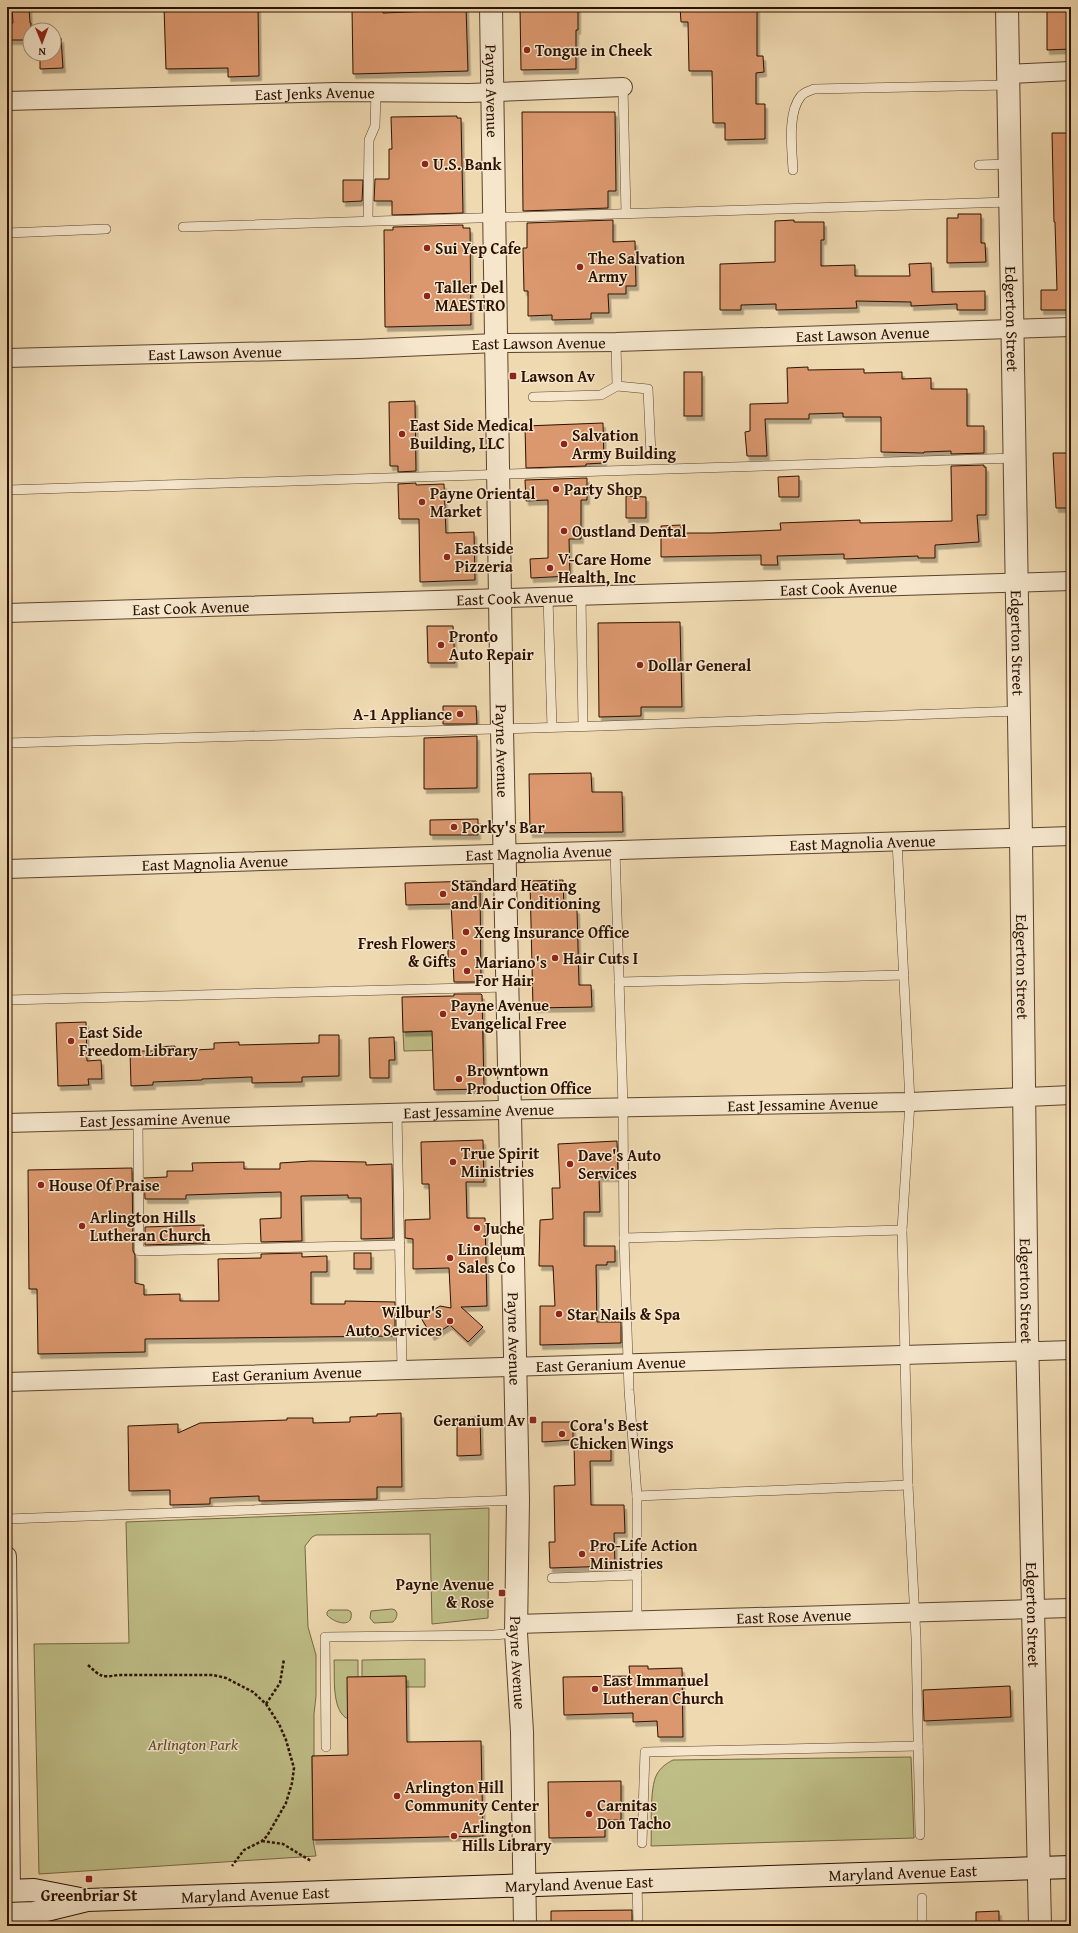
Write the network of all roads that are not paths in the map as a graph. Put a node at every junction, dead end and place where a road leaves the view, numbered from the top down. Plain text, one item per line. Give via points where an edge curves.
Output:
1 (491, 7) edge
2 (1007, 7) edge
3 (1071, 71) edge
4 (1008, 79) junction
5 (623, 87) joint
6 (492, 92) junction
7 (376, 93) junction
8 (7, 101) edge
9 (1010, 164) junction
10 (979, 165) dead end
11 (793, 170) dead end
12 (1010, 202) junction
13 (626, 213) junction
14 (493, 216) junction
15 (368, 220) junction
16 (183, 227) dead end
17 (106, 229) dead end
18 (7, 233) edge
19 (1071, 327) edge
20 (1012, 328) junction
21 (616, 342) junction
22 (496, 343) junction
23 (7, 358) edge
24 (617, 386) junction
25 (532, 397) dead end
26 (651, 455) dead end
27 (1015, 458) junction
28 (499, 473) junction
29 (7, 490) edge
30 (1071, 581) edge
31 (1017, 582) junction
32 (581, 597) junction
33 (548, 598) junction
34 (500, 600) junction
35 (7, 614) edge
36 (1019, 711) junction
37 (583, 726) junction
38 (552, 727) junction
39 (502, 729) junction
40 (7, 743) edge
41 (1071, 836) edge
42 (1021, 837) junction
43 (897, 841) junction
44 (615, 850) junction
45 (504, 854) junction
46 (7, 869) edge
47 (904, 975) junction
48 (619, 982) junction
49 (507, 987) junction
50 (7, 1000) edge
51 (1071, 1095) edge
52 (1024, 1096) junction
53 (910, 1102) junction
54 (623, 1107) junction
55 (510, 1110) junction
56 (397, 1113) junction
57 (138, 1120) junction
58 (7, 1123) edge
59 (902, 1230) junction
60 (624, 1238) junction
61 (400, 1245) junction
62 (1027, 1350) junction
63 (1071, 1350) edge
64 (906, 1354) junction
65 (628, 1363) junction
66 (515, 1367) junction
67 (402, 1370) junction
68 (7, 1382) edge
69 (908, 1485) junction
70 (637, 1496) junction
71 (518, 1500) junction
72 (7, 1519) edge
73 (7, 1556) edge
74 (637, 1575) junction
75 (552, 1578) dead end
76 (1071, 1608) edge
77 (1034, 1610) junction
78 (915, 1614) junction
79 (637, 1621) junction
80 (516, 1628) junction
81 (7, 1640) edge
82 (918, 1746) junction
83 (326, 1747) dead end
84 (9, 1774) edge
85 (920, 1835) dead end
86 (642, 1843) dead end
87 (1071, 1867) edge
88 (1039, 1868) junction
89 (637, 1881) junction
90 (524, 1885) junction
91 (9, 1891) edge
92 (922, 1898) dead end
93 (87, 1900) junction
94 (10, 1918) edge
95 (525, 1926) edge
96 (638, 1926) edge
97 (922, 1926) edge
98 (1040, 1926) edge

1 - 6 street, Payne Avenue
2 - 4 street, Edgerton Street
3 - 4 street
4 - 9 street, Edgerton Street
4 - 11 lane via 814,89 802,95 796,104 792,127
5 - 6 street, East Jenks Avenue
5 - 13 lane
6 - 7 street, East Jenks Avenue
6 - 14 street, Payne Avenue
7 - 8 street, East Jenks Avenue
7 - 15 lane via 375,126 369,140
9 - 10 lane
9 - 12 street, Edgerton Street
12 - 13 lane
12 - 20 street, Edgerton Street
13 - 14 lane
14 - 15 lane
14 - 22 street, Payne Avenue
15 - 16 lane
17 - 18 lane
19 - 20 street, East Lawson Avenue
20 - 21 street, East Lawson Avenue
20 - 27 street, Edgerton Street
21 - 22 street, East Lawson Avenue
21 - 24 lane
22 - 23 street, East Lawson Avenue
22 - 28 street, Payne Avenue
24 - 25 lane via 600,395
24 - 26 lane via 648,388
27 - 28 lane
27 - 31 street, Edgerton Street
28 - 29 lane
28 - 34 street, Payne Avenue
30 - 31 street, East Cook Avenue
31 - 32 street, East Cook Avenue
31 - 36 street, Edgerton Street
32 - 33 street, East Cook Avenue
32 - 37 lane
33 - 34 street, East Cook Avenue
33 - 38 lane
34 - 35 street, East Cook Avenue
34 - 39 street, Payne Avenue
36 - 37 lane
36 - 42 street, Edgerton Street
37 - 38 lane
38 - 39 lane
39 - 40 lane
39 - 45 street, Payne Avenue
41 - 42 street, East Magnolia Avenue
42 - 43 street, East Magnolia Avenue
42 - 52 street, Edgerton Street
43 - 44 street, East Magnolia Avenue
43 - 47 lane
44 - 45 street, East Magnolia Avenue
44 - 48 lane
45 - 46 street, East Magnolia Avenue
45 - 49 street, Payne Avenue
47 - 48 lane
47 - 53 lane
48 - 54 lane
49 - 50 lane
49 - 55 street, Payne Avenue
51 - 52 street, East Jessamine Avenue
52 - 53 street, East Jessamine Avenue
52 - 62 street, Edgerton Street
53 - 54 street, East Jessamine Avenue
53 - 59 lane
54 - 55 street, East Jessamine Avenue
54 - 60 lane
55 - 56 street, East Jessamine Avenue
55 - 66 street, Payne Avenue
56 - 57 street, East Jessamine Avenue
56 - 61 lane
57 - 58 street, East Jessamine Avenue
57 - 61 lane via 139,1250
59 - 60 lane
59 - 64 lane
60 - 65 lane
61 - 67 lane
62 - 63 street, East Geranium Avenue
62 - 64 street, East Geranium Avenue
62 - 77 street, Edgerton Street
64 - 65 street, East Geranium Avenue
64 - 69 lane
65 - 66 street, East Geranium Avenue
65 - 70 lane
66 - 67 street, East Geranium Avenue
66 - 71 street, Payne Avenue
67 - 68 street, East Geranium Avenue
69 - 70 lane
69 - 78 lane
70 - 74 lane
71 - 72 lane
71 - 80 street, Payne Avenue
73 - 81 street
74 - 75 lane
74 - 79 lane
76 - 77 street, East Rose Avenue
77 - 78 street, East Rose Avenue
77 - 88 street, Edgerton Street
78 - 79 street, East Rose Avenue
78 - 82 lane
79 - 80 street, East Rose Avenue
80 - 83 lane via 494,1635 325,1637
80 - 90 street, Payne Avenue via 522,1732
81 - 84 street
82 - 85 lane
82 - 86 lane via 645,1752
84 - 91 street
87 - 88 street, Maryland Avenue East
88 - 89 street, Maryland Avenue East
88 - 98 street, Edgerton Street
89 - 90 street, Maryland Avenue East
89 - 96 lane
90 - 93 street, Maryland Avenue East
90 - 95 street, Payne Avenue
91 - 93 street, Maryland Avenue East via 34,1890
92 - 97 lane
93 - 94 street, Maryland Avenue East

